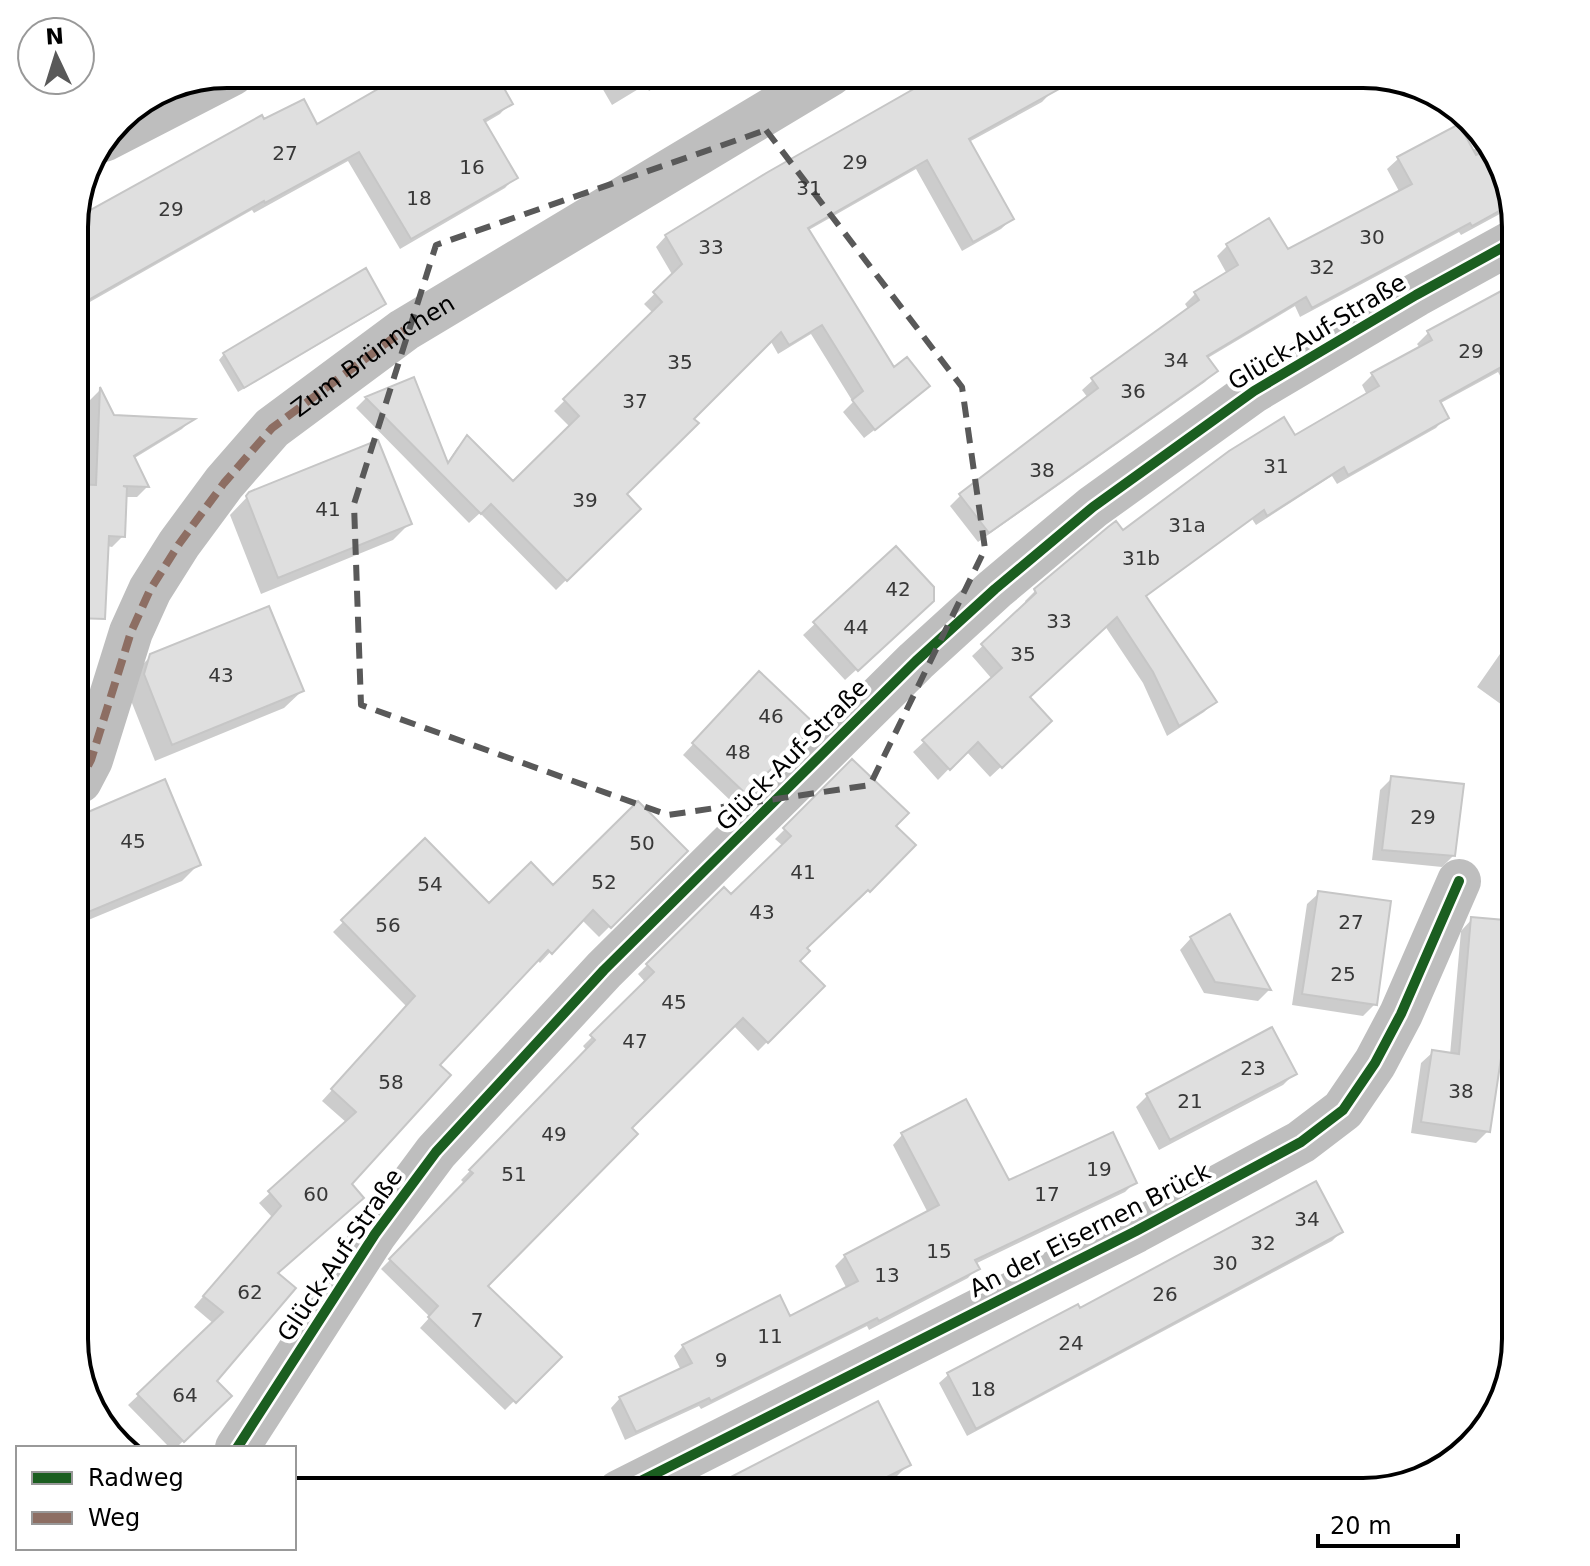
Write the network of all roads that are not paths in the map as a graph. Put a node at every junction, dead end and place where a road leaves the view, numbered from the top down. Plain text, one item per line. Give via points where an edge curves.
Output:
1 (808, 88) edge
2 (198, 92) edge
3 (135, 124) edge
4 (1502, 248) edge
5 (88, 766) edge
6 (1459, 881) dead end
7 (238, 1446) edge
8 (647, 1478) edge

1 - 5 street, Zum Brünnchen via 404,330 272,428 224,483 150,590
2 - 3 street
4 - 7 street, Glück-Auf-Straße via 1254,391 1093,507 916,661 604,970 436,1152 375,1234
6 - 8 street, An der Eisernen Brück via 1375,1063 1343,1110 1301,1142

